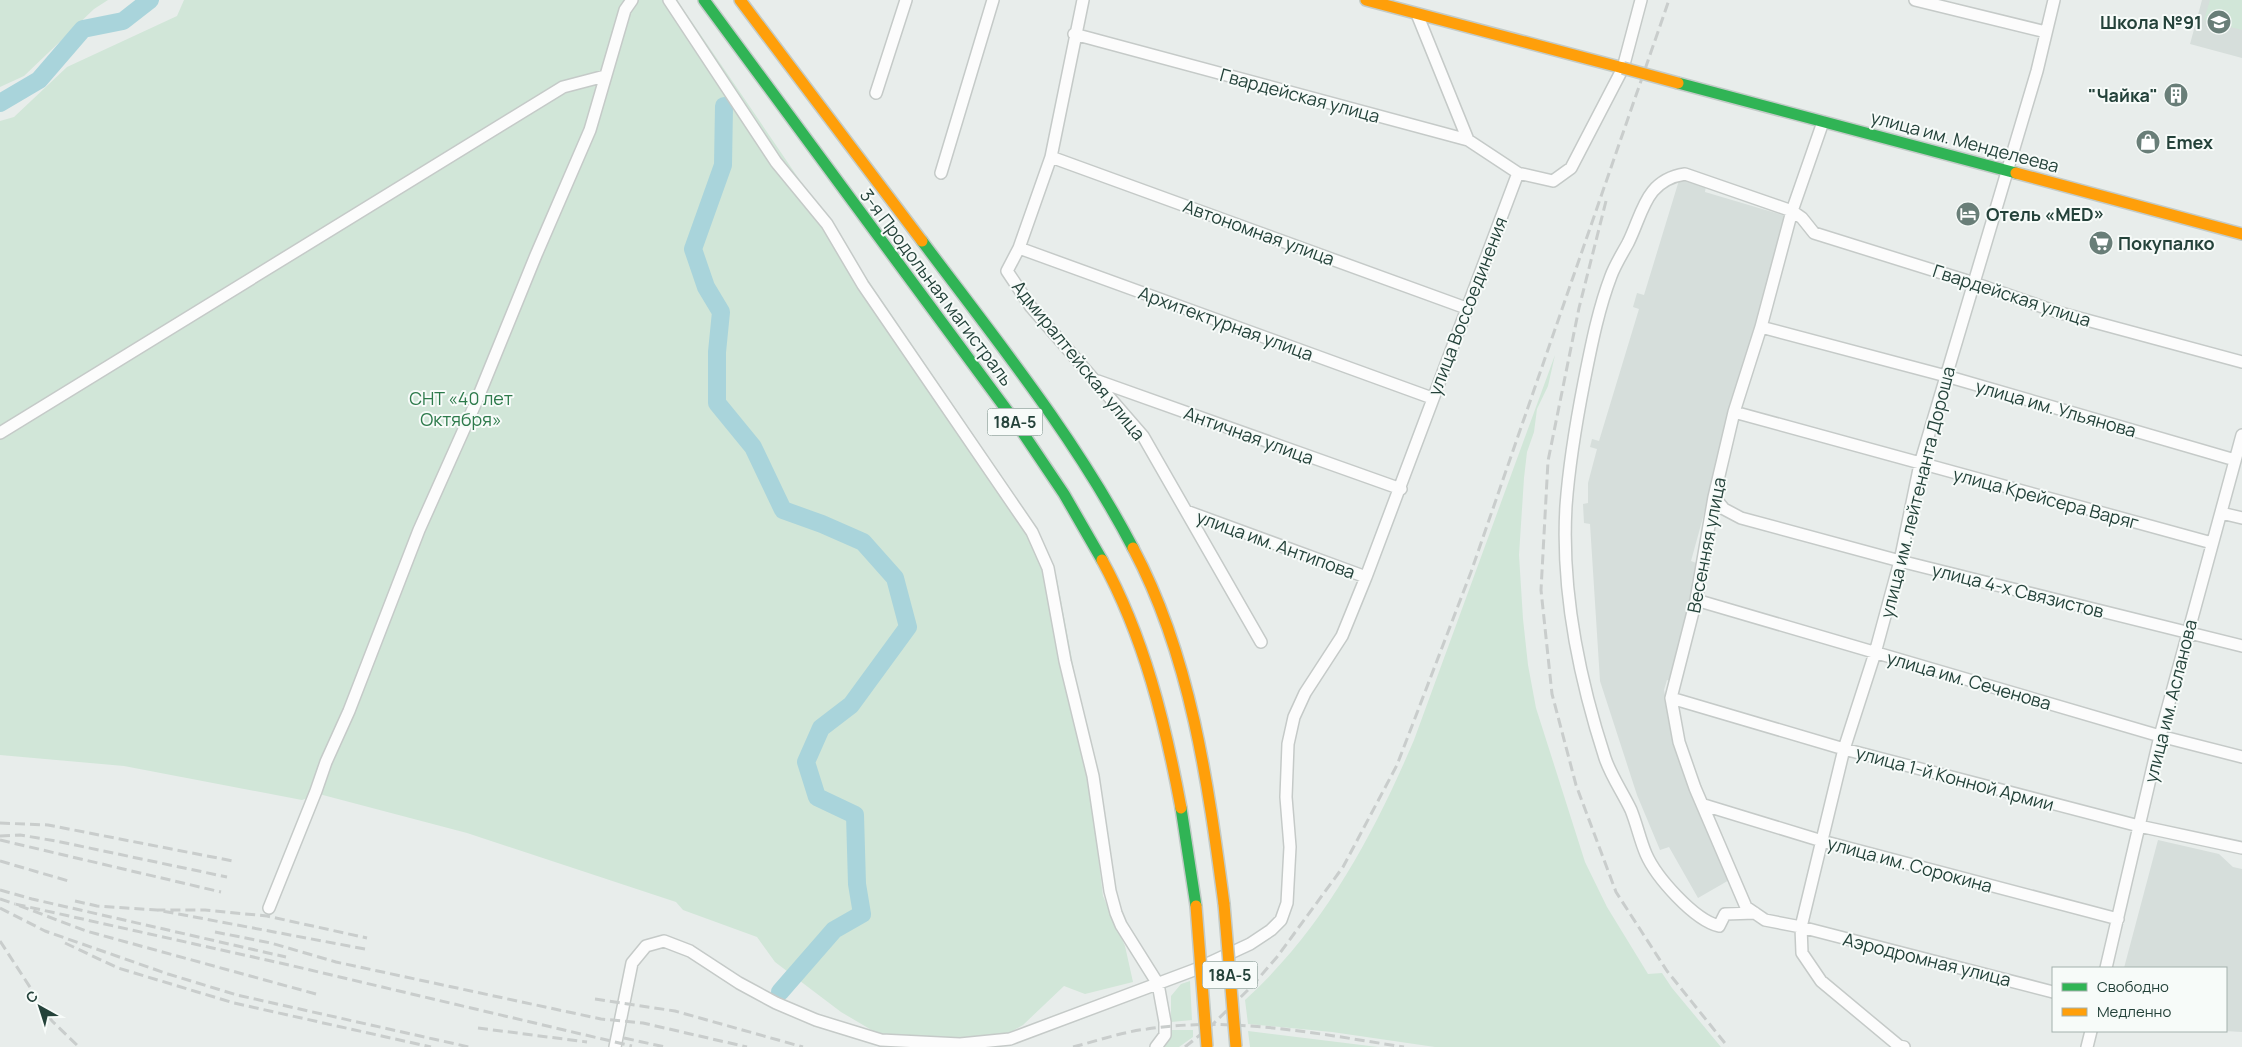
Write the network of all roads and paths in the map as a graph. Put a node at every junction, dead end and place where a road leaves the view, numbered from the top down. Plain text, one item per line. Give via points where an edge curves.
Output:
1 (632, 0) edge
2 (669, 0) edge
3 (704, 0) edge
4 (740, 0) edge
5 (906, 0) edge
6 (993, 0) edge
7 (1082, 0) edge
8 (1366, 0) edge
9 (1641, 0) edge
10 (1915, 0) edge
11 (2054, 0) edge
12 (1417, 14) junction
13 (2046, 32) junction
14 (1074, 34) junction
15 (1623, 68) junction
16 (605, 76) junction
17 (876, 93) dead end
18 (1823, 122) junction
19 (1468, 140) junction
20 (1051, 157) junction
21 (2008, 171) junction
22 (941, 173) dead end
23 (1518, 173) junction
24 (1792, 211) junction
25 (2242, 234) edge
26 (1019, 248) junction
27 (1974, 283) junction
28 (1466, 308) junction
29 (1761, 326) junction
30 (2242, 362) edge
31 (1946, 376) junction
32 (1097, 380) junction
33 (1432, 398) junction
34 (1734, 412) junction
35 (0, 433) edge
36 (2242, 434) edge
37 (2235, 460) junction
38 (1920, 464) junction
39 (1401, 489) junction
40 (1714, 497) junction
41 (1186, 511) junction
42 (2221, 512) junction
43 (2242, 518) edge
44 (2212, 543) junction
45 (1900, 561) junction
46 (1366, 577) junction
47 (1696, 600) junction
48 (2188, 632) junction
49 (1261, 642) dead end
50 (2242, 646) edge
51 (1875, 653) junction
52 (1671, 698) junction
53 (2160, 736) junction
54 (1844, 749) junction
55 (2242, 757) edge
56 (1704, 805) junction
57 (2139, 826) junction
58 (1822, 841) junction
59 (2242, 848) edge
60 (269, 908) dead end
61 (1755, 913) junction
62 (2118, 920) junction
63 (1801, 927) junction
64 (2106, 967) edge
65 (1158, 984) junction
66 (2052, 992) edge
67 (2091, 1032) edge
68 (615, 1047) edge
69 (1156, 1047) edge
70 (1207, 1047) edge
71 (1236, 1047) edge
72 (1904, 1047) edge
73 (2087, 1047) edge

1 - 16 street via 625,10
2 - 65 street via 776,162 827,224 863,285 1032,532 1048,568 1064,661 1092,776 1116,913
3 - 70 main road, 3-я Продольная магистраль / 18А-5, bridge via 1005,408 1057,484 1106,567 1142,652 1165,725 1185,825 1196,906
4 - 71 main road, 3-я Продольная магистраль / 18А-5, bridge via 1015,364 1087,465 1112,506 1153,591 1181,666 1205,769 1224,904
5 - 17 street
6 - 22 street
7 - 14 street, Адмиралтейская улица
8 - 12 main road
9 - 15 street
10 - 13 street
11 - 13 street, улица им. лейтенанта Дороша
12 - 15 main road
12 - 19 street
13 - 21 street, улица им. лейтенанта Дороша
14 - 19 street, Гвардейская улица
14 - 20 street, Адмиралтейская улица
15 - 18 main road, улица им. Менделеева, bridge
15 - 23 street via 1570,168 1553,181
16 - 35 street via 563,87
16 - 60 street via 582,152 419,530
18 - 21 main road, улица им. Менделеева
18 - 24 street, Весенняя улица
19 - 23 street, Гвардейская улица
20 - 26 street, Адмиралтейская улица
20 - 28 street, Автономная улица
21 - 25 main road, улица им. Менделеева
21 - 27 street, улица им. лейтенанта Дороша
23 - 28 street, улица Воссоединения
24 - 27 street, Гвардейская улица via 1814,233
24 - 29 street, Весенняя улица
24 - 61 street via 1685,174 1673,176 1655,187 1643,203 1638,222 1611,276 1591,345 1578,410 1566,507 1566,565 1581,672 1606,760 1631,811 1647,856 1672,891 1709,924 1718,926 1725,914
26 - 32 street, Адмиралтейская улица via 1007,271 1031,307
26 - 33 street, Архитектурная улица
27 - 30 street, Гвардейская улица via 2057,312
27 - 31 street, улица им. лейтенанта Дороша
28 - 33 street, улица Воссоединения
29 - 31 street, улица им. Ульянова
29 - 34 street, Весенняя улица
31 - 37 street, улица им. Ульянова
31 - 38 street, улица им. лейтенанта Дороша
32 - 39 street, Античная улица
32 - 41 street, Адмиралтейская улица via 1143,436
33 - 39 street, улица Воссоединения
34 - 38 street, улица Крейсера Варяг
34 - 40 street, Весенняя улица
36 - 37 street, улица им. Асланова
37 - 42 street, улица им. Асланова
38 - 44 street, улица Крейсера Варяг
38 - 45 street, улица им. лейтенанта Дороша
39 - 46 street, улица Воссоединения
40 - 45 street, улица 4-х Связистов via 1724,509 1742,518
40 - 47 street, Весенняя улица
41 - 46 street, улица им. Антипова
41 - 49 street, Адмиралтейская улица
42 - 43 street
42 - 44 street, улица им. Асланова
44 - 48 street, улица им. Асланова
45 - 48 street, улица 4-х Связистов
45 - 51 street, улица им. лейтенанта Дороша
46 - 65 street, улица Воссоединения via 1342,636 1305,693 1294,717 1288,744 1286,797 1289,884 1281,920 1250,944
47 - 51 street, улица им. Сеченова
47 - 52 street, Весенняя улица
48 - 50 street, улица 4-х Связистов
48 - 53 street, улица им. Асланова
51 - 53 street, улица им. Сеченова
51 - 54 street, улица им. лейтенанта Дороша
52 - 54 street, улица 1-й Конной Армии
52 - 56 street, Весенняя улица via 1679,742
53 - 55 street, улица им. Сеченова
53 - 57 street, улица им. Асланова
54 - 57 street, улица 1-й Конной Армии
54 - 58 street, улица им. лейтенанта Дороша
56 - 58 street, улица им. Сорокина
56 - 61 street, Весенняя улица via 1736,886 1746,907
57 - 59 street, улица 1-й Конной Армии
57 - 62 street, улица им. Асланова
58 - 62 street, улица им. Сорокина
58 - 63 street, улица им. лейтенанта Дороша
61 - 63 street, Весенняя улица via 1765,920
62 - 64 street, улица им. Асланова
63 - 66 street, Аэродромная улица
63 - 72 street, улица им. лейтенанта Дороша via 1802,953 1821,981
65 - 68 street, улица Воссоединения via 1010,1039 960,1044 881,1040 816,1020 776,1003 690,951 664,941 646,946 632,963
65 - 69 street via 1165,1035
67 - 73 street

